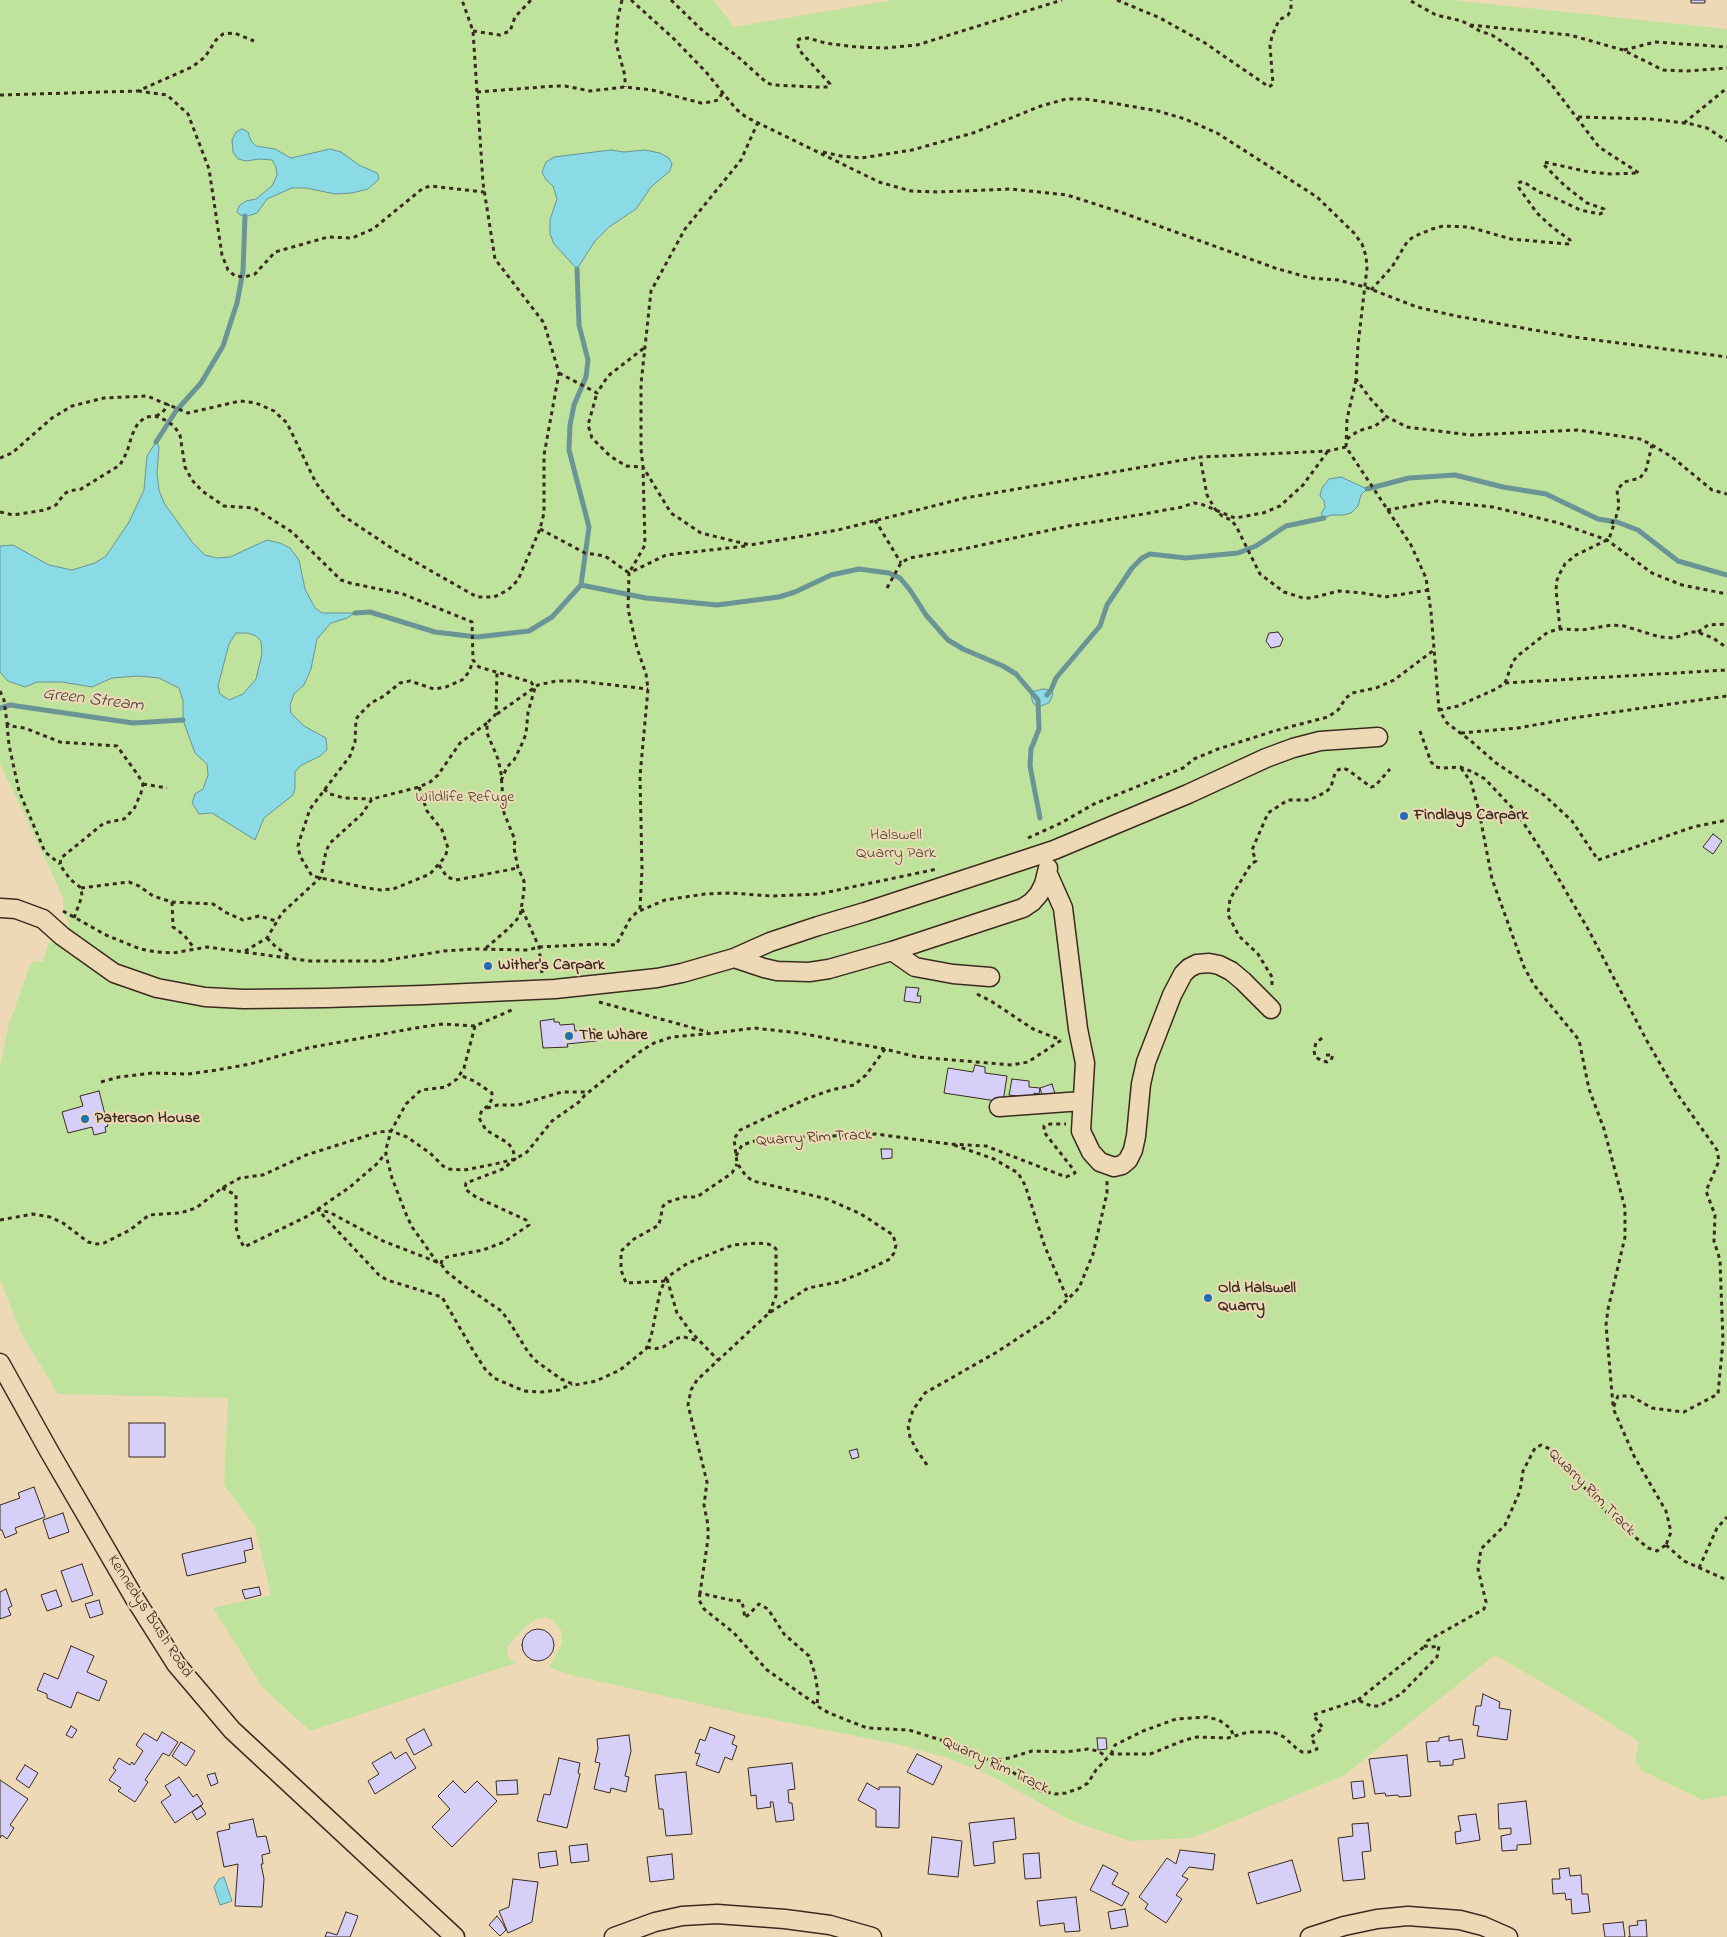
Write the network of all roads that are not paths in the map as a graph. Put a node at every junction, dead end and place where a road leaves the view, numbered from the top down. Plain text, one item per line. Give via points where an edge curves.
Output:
1 (1378, 737) dead end
2 (1054, 850) junction
3 (1047, 872) junction
4 (0, 902) edge
5 (1, 908) edge
6 (0, 915) edge
7 (892, 951) junction
8 (734, 958) junction
9 (990, 977) dead end
10 (1271, 1009) dead end
11 (1082, 1101) junction
12 (999, 1107) dead end
13 (0, 1363) edge
14 (5, 1383) edge
15 (455, 1937) edge
16 (614, 1937) edge
17 (872, 1937) edge
18 (1310, 1937) edge
19 (1508, 1937) edge

1 - 2 street via 1320,741 1293,748
2 - 3 street
2 - 8 street via 770,942
3 - 7 street via 1039,894 1023,908
3 - 11 street via 1063,908 1085,1063
4 - 5 street
5 - 6 street
5 - 8 street via 16,909 43,919 114,973 190,995 244,999 555,988 670,976
7 - 8 street via 809,972 777,971
7 - 9 street via 915,967
10 - 11 street via 1230,971 1219,965 1197,964 1183,974 1146,1062 1133,1150 1122,1165 1107,1166 1091,1152 1081,1131
11 - 12 street
13 - 14 street, Kennedys Bush Road
14 - 15 street, Kennedys Bush Road via 176,1664 232,1730
16 - 17 street via 655,1922 717,1914 785,1918 830,1925
18 - 19 street via 1360,1923 1408,1916 1460,1920

